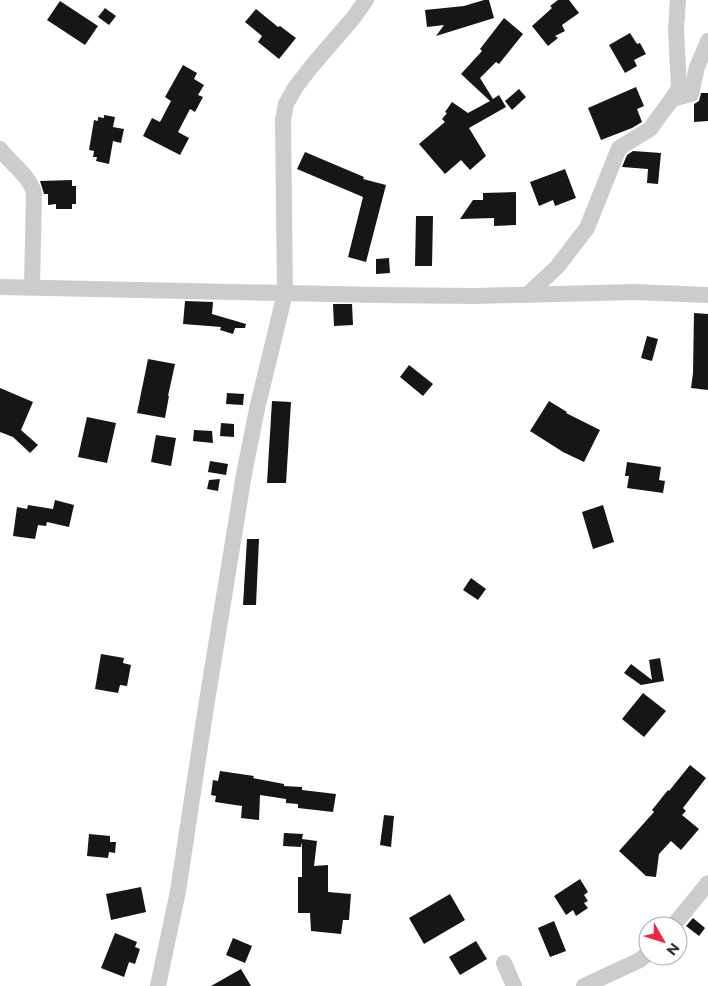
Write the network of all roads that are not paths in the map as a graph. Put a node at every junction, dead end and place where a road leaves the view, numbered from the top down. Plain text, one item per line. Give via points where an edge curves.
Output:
1 (366, 0) edge
2 (678, 0) edge
3 (708, 41) edge
4 (672, 99) junction
5 (0, 149) edge
6 (0, 287) edge
7 (32, 287) junction
8 (285, 293) junction
9 (527, 295) junction
10 (708, 295) edge
11 (708, 883) edge
12 (681, 916) edge
13 (638, 961) edge
14 (504, 963) dead end
15 (158, 986) edge
16 (514, 986) edge
17 (584, 986) edge

1 - 8 street via 311,67 286,104 282,120
2 - 4 street via 679,88
3 - 4 street via 690,94
4 - 9 street via 650,129 619,148 586,228 557,267
5 - 7 street via 32,186 34,193
6 - 7 street
7 - 8 street
8 - 9 street
8 - 15 street via 244,474 178,891
9 - 10 street via 635,292
11 - 12 street
13 - 17 street
14 - 16 street

